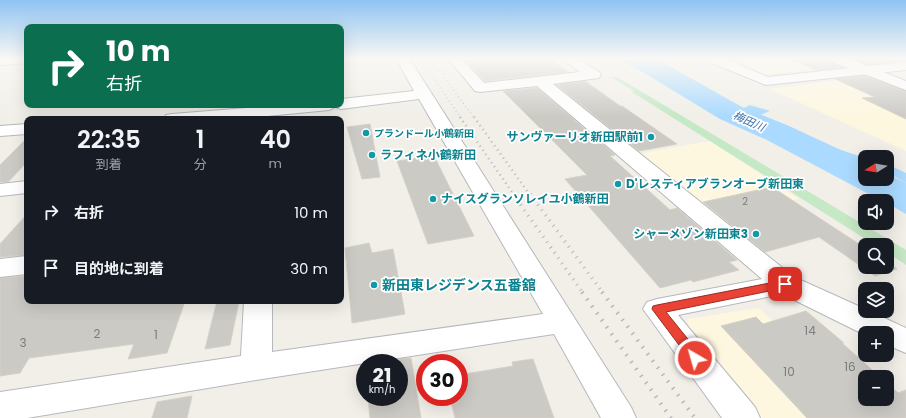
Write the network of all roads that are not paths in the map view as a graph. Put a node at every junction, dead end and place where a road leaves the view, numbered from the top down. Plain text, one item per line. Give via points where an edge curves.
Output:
1 (414, 78) edge
2 (471, 78) edge
3 (571, 78) edge
4 (758, 78) edge
5 (801, 78) edge
6 (883, 78) edge
7 (540, 81) junction
8 (906, 86) edge
9 (424, 94) junction
10 (344, 104) edge
11 (301, 108) edge
12 (264, 112) edge
13 (211, 116) edge
14 (24, 129) edge
15 (0, 131) edge
16 (24, 187) edge
17 (0, 190) edge
18 (24, 265) edge
19 (0, 268) edge
20 (785, 284) junction
21 (258, 304) edge
22 (562, 322) junction
23 (906, 341) edge
24 (256, 367) junction
25 (0, 407) edge
26 (619, 418) edge
27 (743, 418) edge

1 - 9 street
2 - 7 street via 480,88
3 - 7 street
4 - 5 street via 766,81
6 - 8 street
7 - 20 street
9 - 10 street
9 - 22 street
11 - 12 street
12 - 13 street
14 - 15 street
16 - 17 street
18 - 19 street
20 - 23 street
20 - 27 street via 657,309
21 - 24 street
22 - 24 street
22 - 26 street
24 - 25 street

